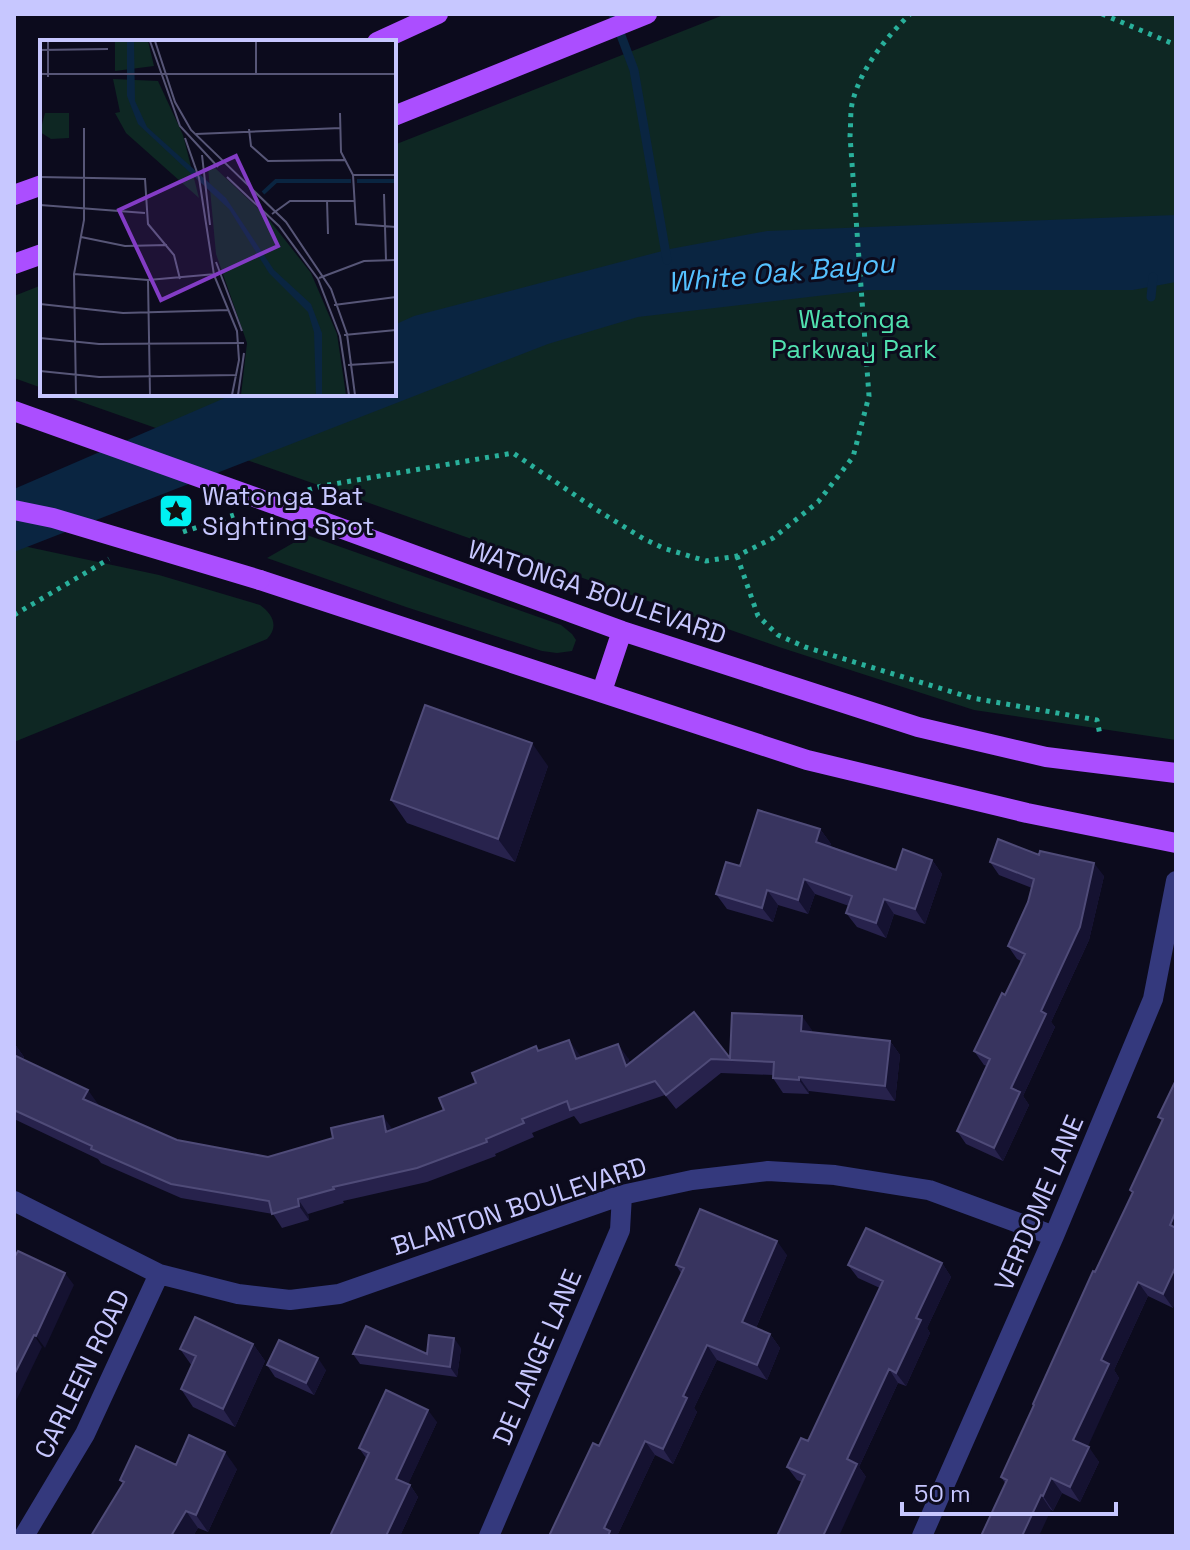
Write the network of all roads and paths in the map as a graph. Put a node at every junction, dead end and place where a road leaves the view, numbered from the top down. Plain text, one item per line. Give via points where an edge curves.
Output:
1 (438, 14) edge
2 (647, 14) edge
3 (910, 14) edge
4 (1102, 14) edge
5 (381, 40) edge
6 (1176, 45) edge
7 (396, 115) edge
8 (40, 186) edge
9 (14, 195) edge
10 (40, 255) edge
11 (14, 264) edge
12 (14, 411) edge
13 (307, 490) dead end
14 (14, 510) edge
15 (234, 515) dead end
16 (176, 534) dead end
17 (118, 553) dead end
18 (737, 556) junction
19 (14, 615) edge
20 (622, 631) junction
21 (602, 691) junction
22 (1100, 735) dead end
23 (1176, 773) edge
24 (1176, 843) edge
25 (1176, 881) edge
26 (622, 1195) junction
27 (14, 1201) edge
28 (1054, 1236) junction
29 (159, 1274) junction
30 (24, 1536) edge
31 (489, 1536) edge
32 (922, 1536) edge

1 - 5 main road
2 - 7 main road
3 - 18 path via 883,42 860,79 851,106 869,396 853,457 818,502 773,538
4 - 6 path
8 - 9 main road
10 - 11 main road
12 - 20 main road, WATONGA BOULEVARD, bridge
13 - 18 path via 513,453 663,548 706,561
14 - 21 main road, bridge via 260,580
15 - 16 path
17 - 19 path
18 - 22 path via 758,616 778,635 972,698 1097,720
20 - 21 main road
20 - 23 main road, WATONGA BOULEVARD via 918,727 1046,757
21 - 24 main road via 807,760
25 - 28 street, VERDOME LANE via 1153,999
26 - 28 street, BLANTON BOULEVARD via 768,1171 835,1175 929,1190
26 - 29 street, BLANTON BOULEVARD via 339,1294 290,1300 238,1294
26 - 31 street, DE LANGE LANE via 620,1230
27 - 29 street, BLANTON BOULEVARD
28 - 32 street, VERDOME LANE
29 - 30 street, CARLEEN ROAD via 85,1434

